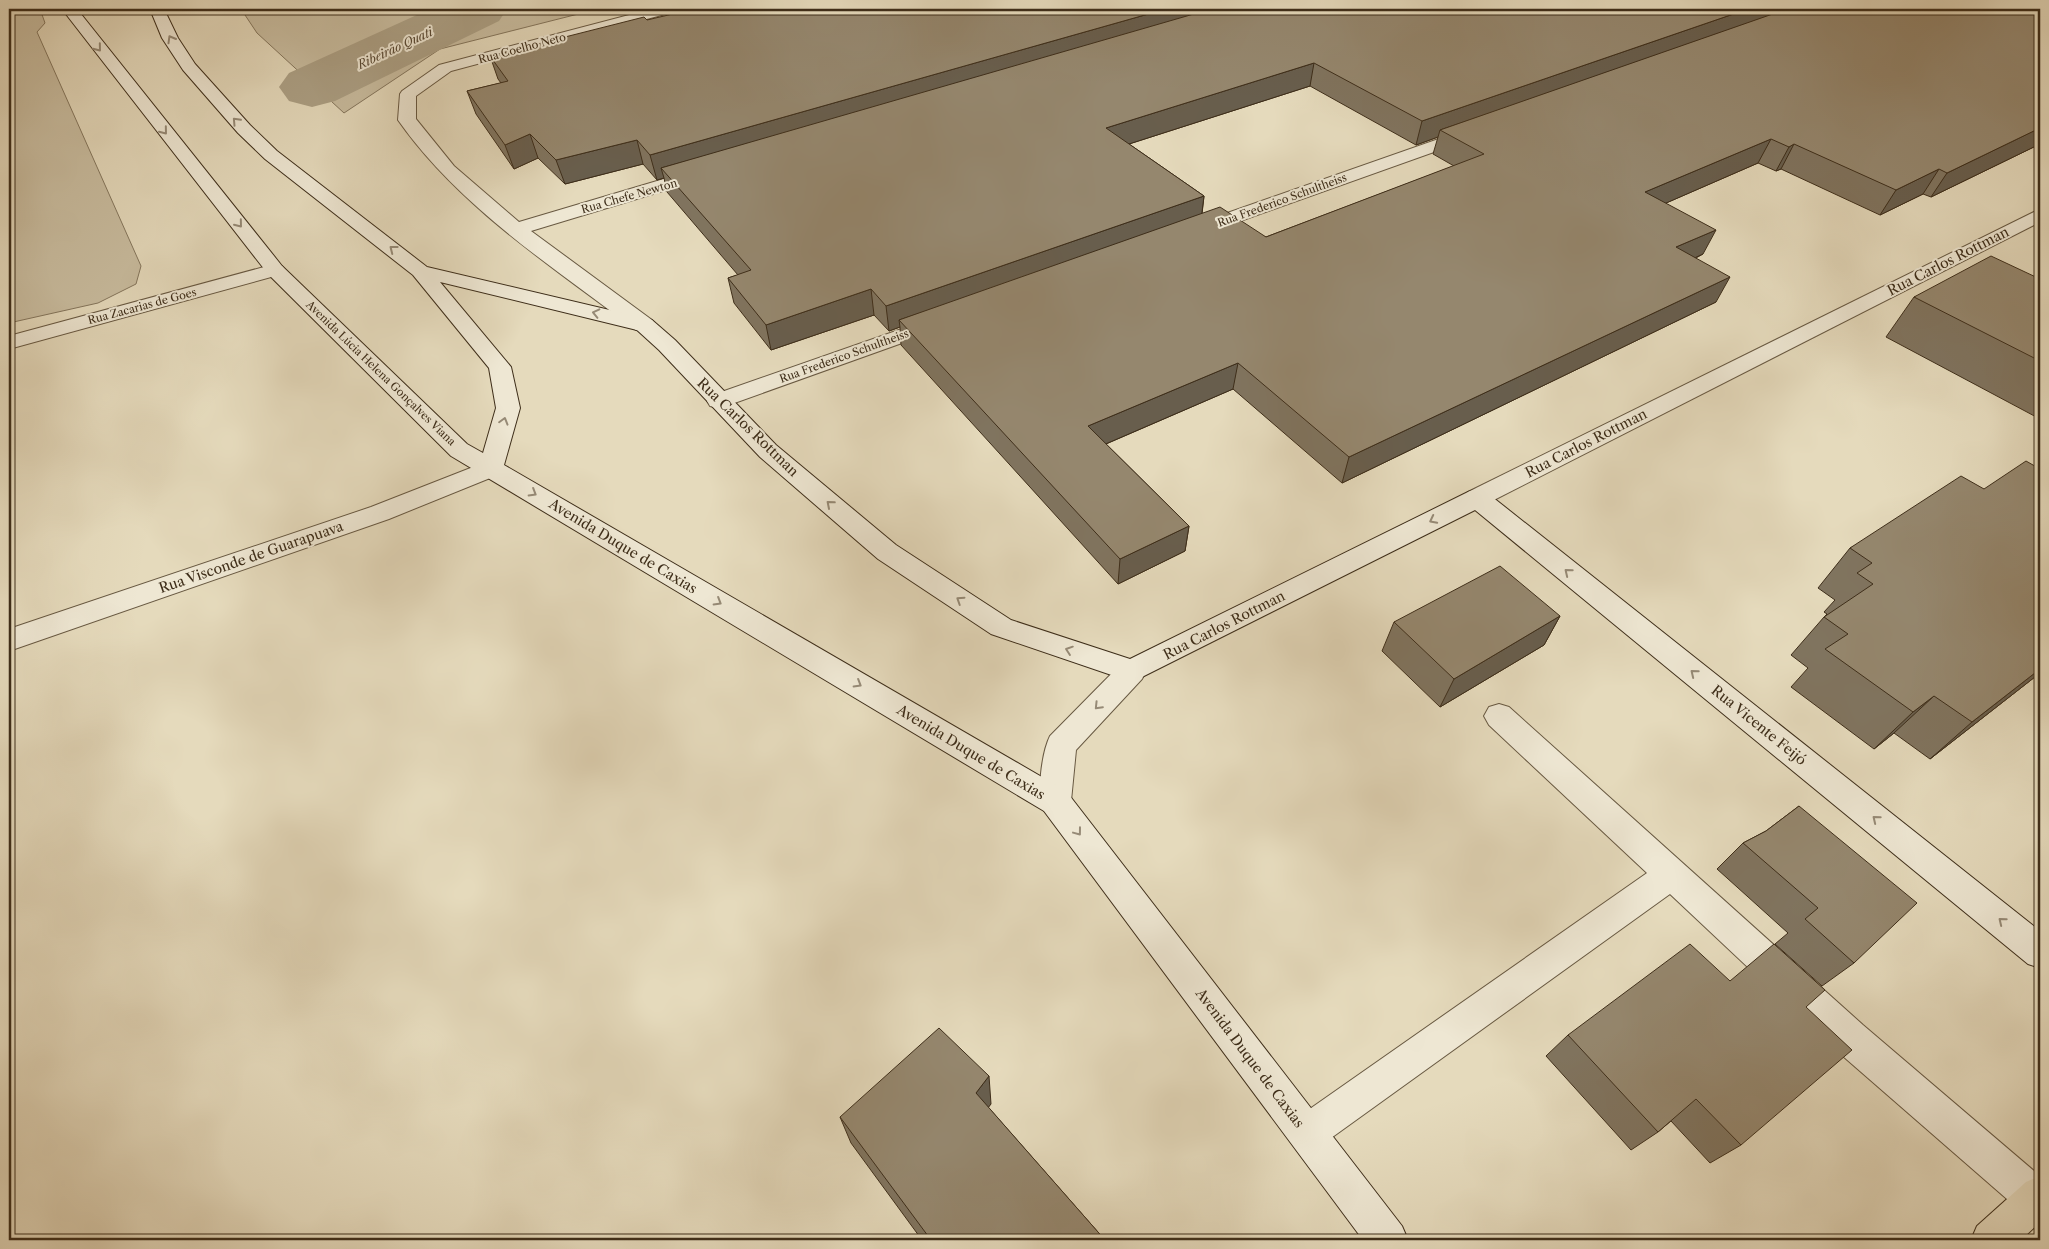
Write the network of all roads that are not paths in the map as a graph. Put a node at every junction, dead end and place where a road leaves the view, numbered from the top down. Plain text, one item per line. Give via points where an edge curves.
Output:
1 (69, 9) edge
2 (157, 9) edge
3 (668, 9) edge
4 (407, 120) joint
5 (1489, 126) edge
6 (716, 170) edge
7 (2040, 215) edge
8 (516, 229) junction
9 (1179, 236) edge
10 (275, 270) junction
11 (420, 271) junction
12 (953, 317) edge
13 (644, 325) junction
14 (9, 343) edge
15 (718, 401) junction
16 (491, 468) junction
17 (1477, 498) junction
18 (9, 640) edge
19 (1132, 671) junction
20 (1499, 716) dead end
21 (1055, 801) junction
22 (1672, 874) junction
23 (2040, 952) edge
24 (1307, 1134) junction
25 (2038, 1197) edge
26 (1388, 1240) edge
27 (1991, 1240) edge

1 -> 10 street, Avenida Lúcia Helena Gonçalves Viana
11 -> 2 street via 271,155 244,129 189,67 170,38
3 - 4 street, Rua Coelho Neto via 445,68 408,94
4 - 8 street, Rua Carlos Rottman via 448,170
5 - 9 street, Rua Frederico Schultheiss
6 - 8 street, Rua Chefe Newton
7 - 17 street, Rua Carlos Rottman
8 - 13 street, Rua Carlos Rottman
10 - 14 street, Rua Zacarias de Goes
10 - 16 street, Avenida Lúcia Helena Gonçalves Viana via 459,450
13 -> 11 street
16 -> 11 street via 508,408 500,366
12 - 15 street, Rua Frederico Schultheiss
13 - 15 street, Rua Carlos Rottman via 667,345
19 -> 15 street, Rua Carlos Rottman via 1001,627 886,552 768,451
16 - 18 street, Rua Visconde de Guarapuava via 380,513
16 -> 21 street, Avenida Duque de Caxias
17 -> 19 street, Rua Carlos Rottman
23 -> 17 street, Rua Vicente Feijó
19 -> 21 street, Rua Carlos Rottman via 1061,745
20 - 22 street
21 -> 24 street, Avenida Duque de Caxias
22 - 24 street
22 - 25 street via 1850,1038
24 - 26 street, Avenida Duque de Caxias
25 - 27 highway

